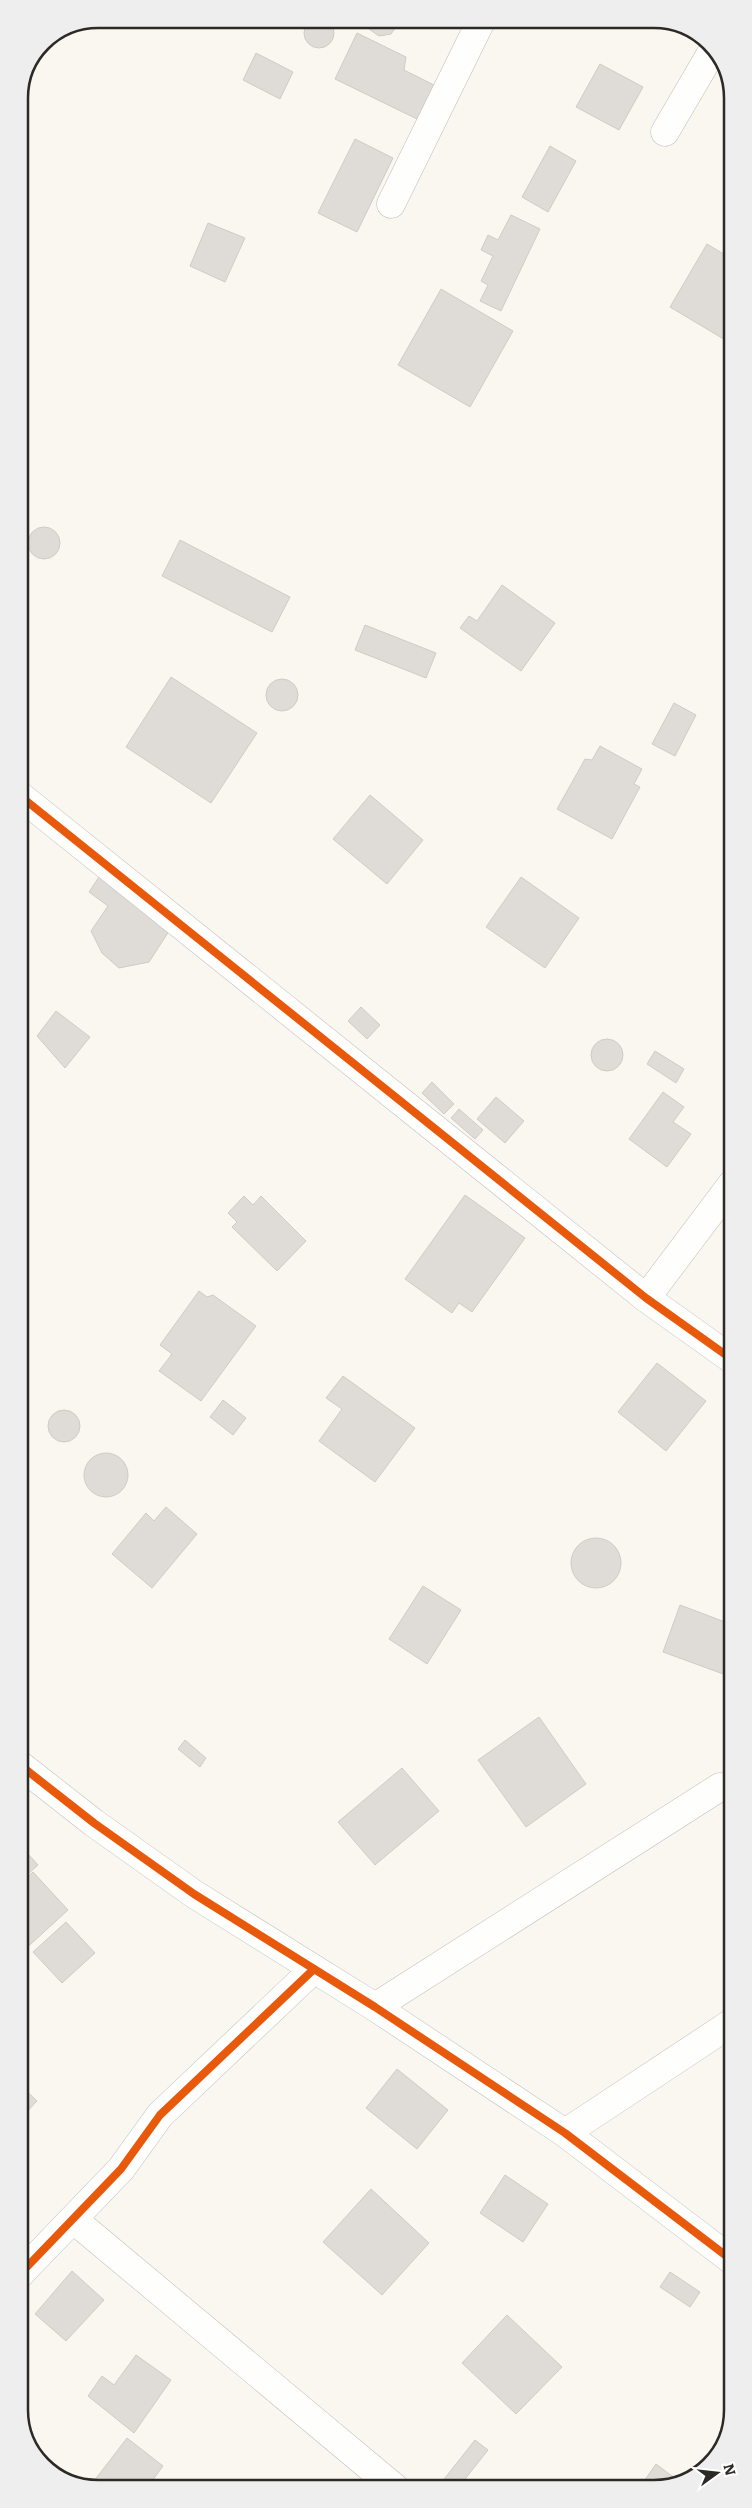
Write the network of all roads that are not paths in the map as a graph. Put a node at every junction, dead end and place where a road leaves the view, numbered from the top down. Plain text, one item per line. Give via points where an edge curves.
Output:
1 (478, 28) edge
2 (710, 55) edge
3 (665, 132) dead end
4 (392, 204) dead end
5 (27, 801) edge
6 (724, 1195) edge
7 (646, 1298) junction
8 (724, 1354) edge
9 (27, 1770) edge
10 (720, 1787) dead end
11 (314, 1968) junction
12 (375, 2007) junction
13 (724, 2028) edge
14 (565, 2133) junction
15 (74, 2220) junction
16 (724, 2254) edge
17 (27, 2267) edge
18 (385, 2480) edge

1 - 4 street
2 - 3 street
5 - 7 street
6 - 7 street
7 - 8 street
9 - 11 street via 194,1894
10 - 12 street
11 - 12 street
11 - 15 street via 160,2115 122,2169
12 - 14 street
13 - 14 street
14 - 16 street
15 - 17 street
15 - 18 street

